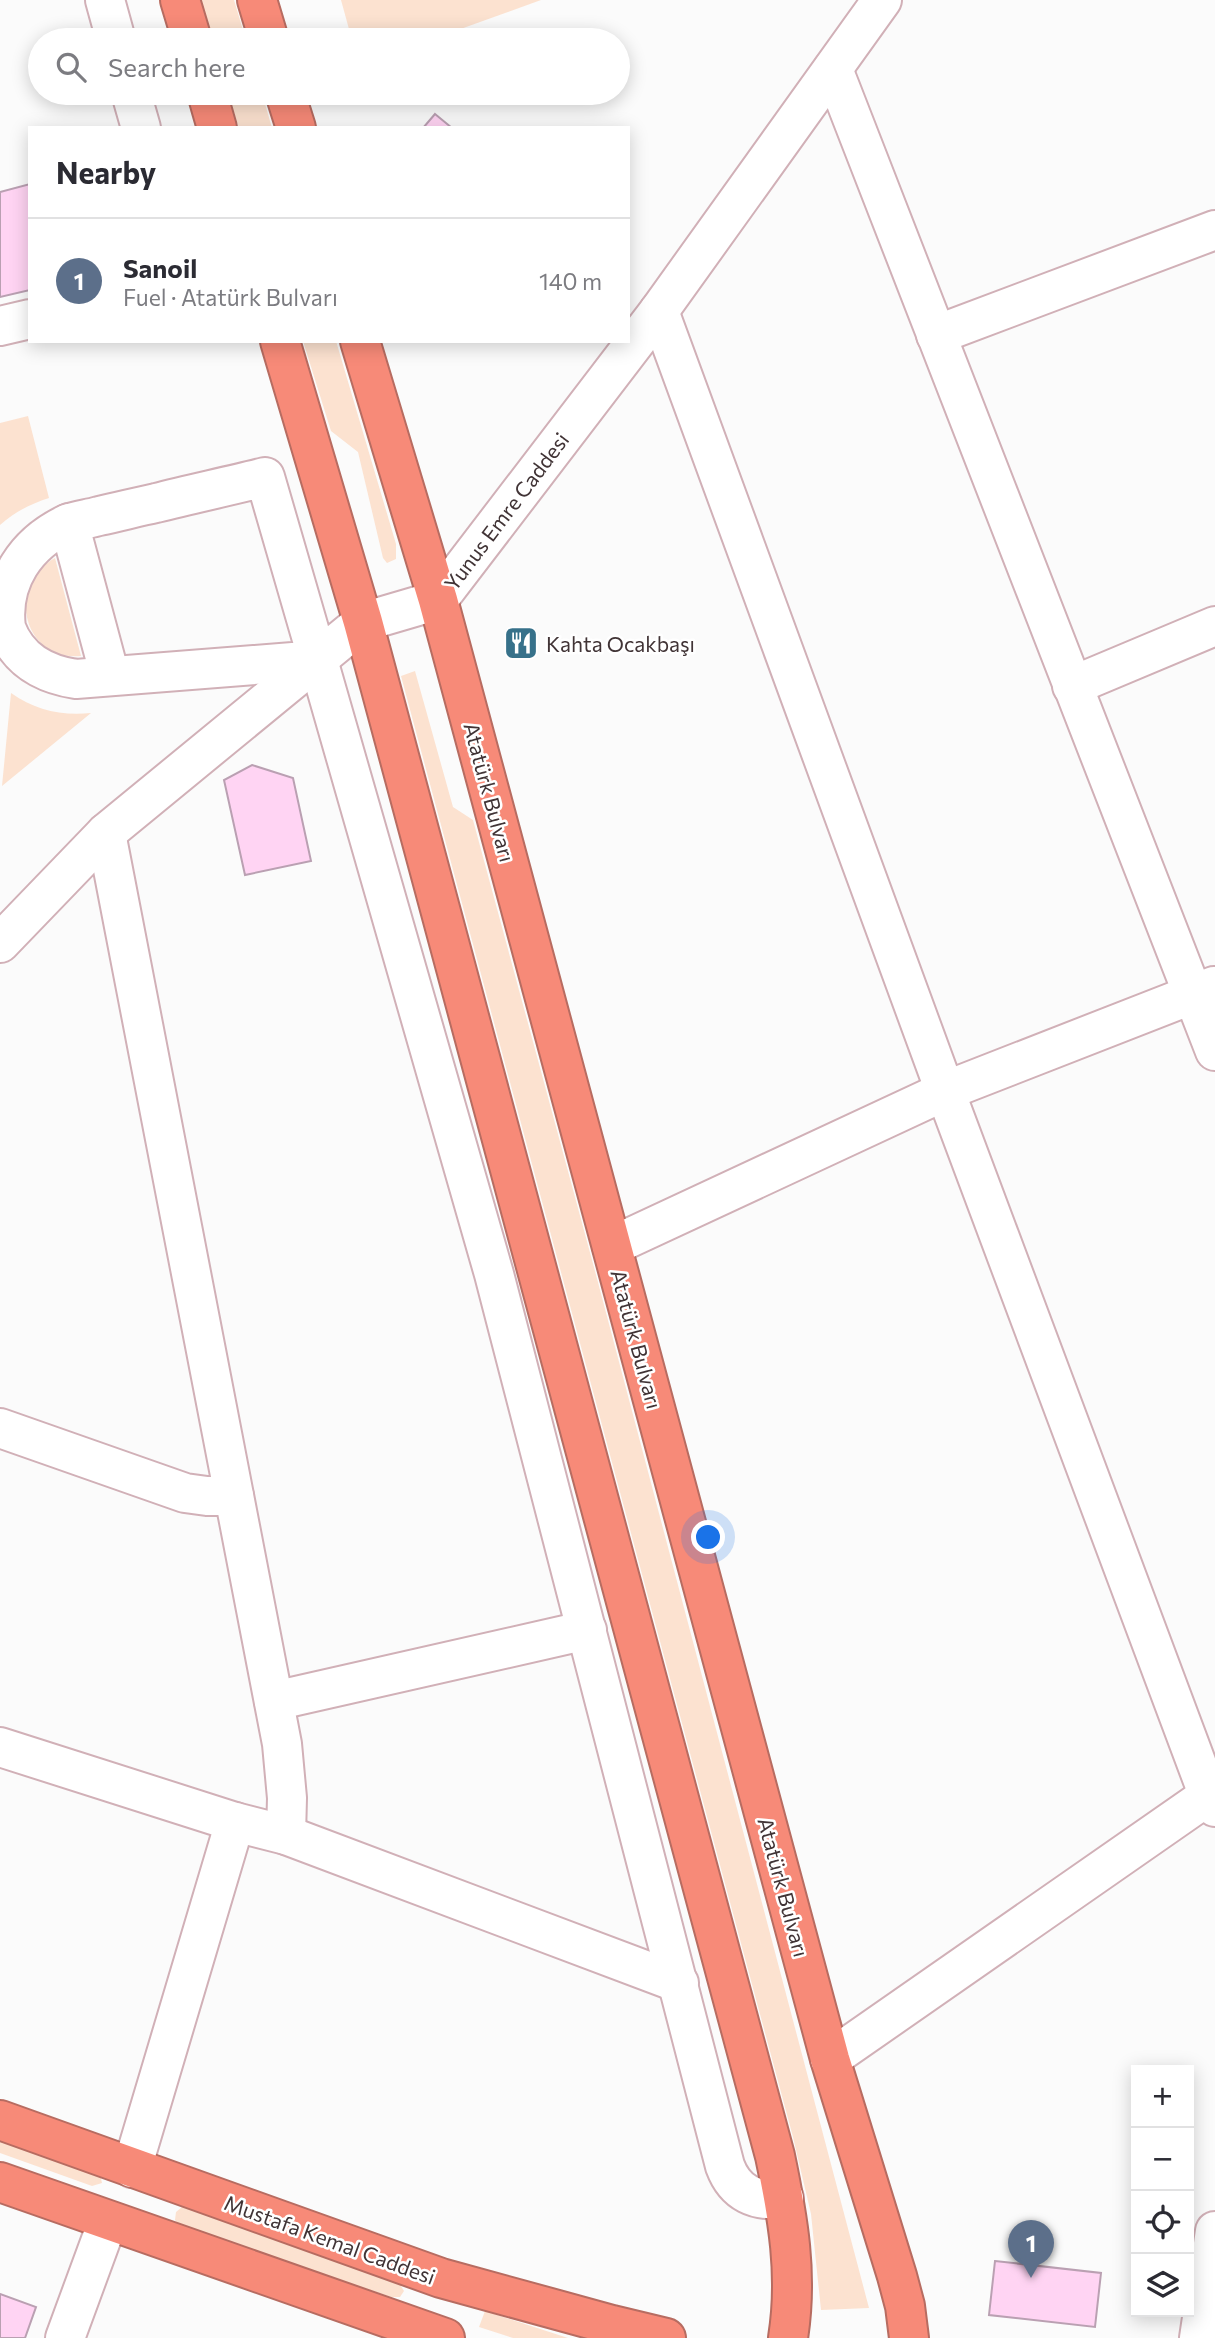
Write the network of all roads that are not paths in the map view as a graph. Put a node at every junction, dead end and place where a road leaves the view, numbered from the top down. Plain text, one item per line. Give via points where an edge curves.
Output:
1 (105, 0) edge
2 (180, 0) edge
3 (257, 0) edge
4 (882, 3) edge
5 (113, 28) edge
6 (188, 28) edge
7 (266, 28) edge
8 (833, 69) junction
9 (134, 105) edge
10 (210, 105) edge
11 (289, 105) edge
12 (140, 126) edge
13 (216, 126) edge
14 (295, 126) edge
15 (1215, 230) edge
16 (659, 311) junction
17 (28, 319) edge
18 (0, 326) edge
19 (936, 335) junction
20 (281, 343) edge
21 (361, 343) edge
22 (69, 523) junction
23 (438, 600) junction
24 (363, 622) junction
25 (1215, 626) edge
26 (318, 660) junction
27 (110, 676) junction
28 (1072, 685) junction
29 (106, 833) junction
30 (0, 943) edge
31 (1203, 990) edge
32 (1215, 1051) edge
33 (945, 1091) junction
34 (612, 1246) junction
35 (0, 1429) edge
36 (234, 1496) junction
37 (587, 1630) junction
38 (274, 1701) junction
39 (0, 1747) edge
40 (1213, 1797) edge
41 (235, 1822) junction
42 (286, 1835) junction
43 (679, 1983) junction
44 (830, 2059) junction
45 (0, 2120) edge
46 (132, 2168) junction
47 (0, 2182) edge
48 (784, 2198) junction
49 (108, 2221) junction
50 (1215, 2231) edge
51 (442, 2278) junction
52 (433, 2334) edge
53 (65, 2338) edge
54 (666, 2338) edge
55 (788, 2338) edge
56 (909, 2338) edge
57 (1199, 2338) edge

1 - 5 street
2 - 6 highway
3 - 7 highway
4 - 8 street, Yunus Emre Caddesi
8 - 16 street, Yunus Emre Caddesi
8 - 19 street
9 - 12 street
10 - 13 highway
11 - 14 highway
15 - 19 street
16 - 23 street, Yunus Emre Caddesi
16 - 33 street
17 - 18 street
19 - 28 street
20 - 24 highway
21 - 23 highway, Atatürk Bulvarı
22 - 26 street via 265,477
22 - 27 street
22 - 27 street via 24,552 9,574 3,600 6,626 27,660 50,673 76,679
23 - 24 street, Yunus Emre Caddesi
23 - 34 highway, Atatürk Bulvarı
24 - 26 street, Yunus Emre Caddesi
24 - 48 highway
25 - 28 street
26 - 27 street
26 - 29 street, Yunus Emre Caddesi
26 - 37 street via 495,1274
28 - 31 street
29 - 30 street, Yunus Emre Caddesi
29 - 36 street
31 - 32 street
31 - 33 street
33 - 34 street
33 - 40 street
34 - 44 highway, Atatürk Bulvarı
35 - 36 street via 185,1493
36 - 38 street
37 - 38 street
37 - 43 street
38 - 42 street via 287,1798
39 - 41 street
40 - 44 street
41 - 42 street
41 - 46 street
42 - 43 street
43 - 48 street via 730,2178 737,2188 756,2198
44 - 56 highway, Atatürk Bulvarı via 897,2276
45 - 46 highway, Mustafa Kemal Caddesi
46 - 49 highway
46 - 51 highway, Mustafa Kemal Caddesi
47 - 49 highway
48 - 55 highway via 792,2265
49 - 52 highway
49 - 53 street
50 - 57 street
51 - 52 highway
51 - 54 highway, Mustafa Kemal Caddesi

